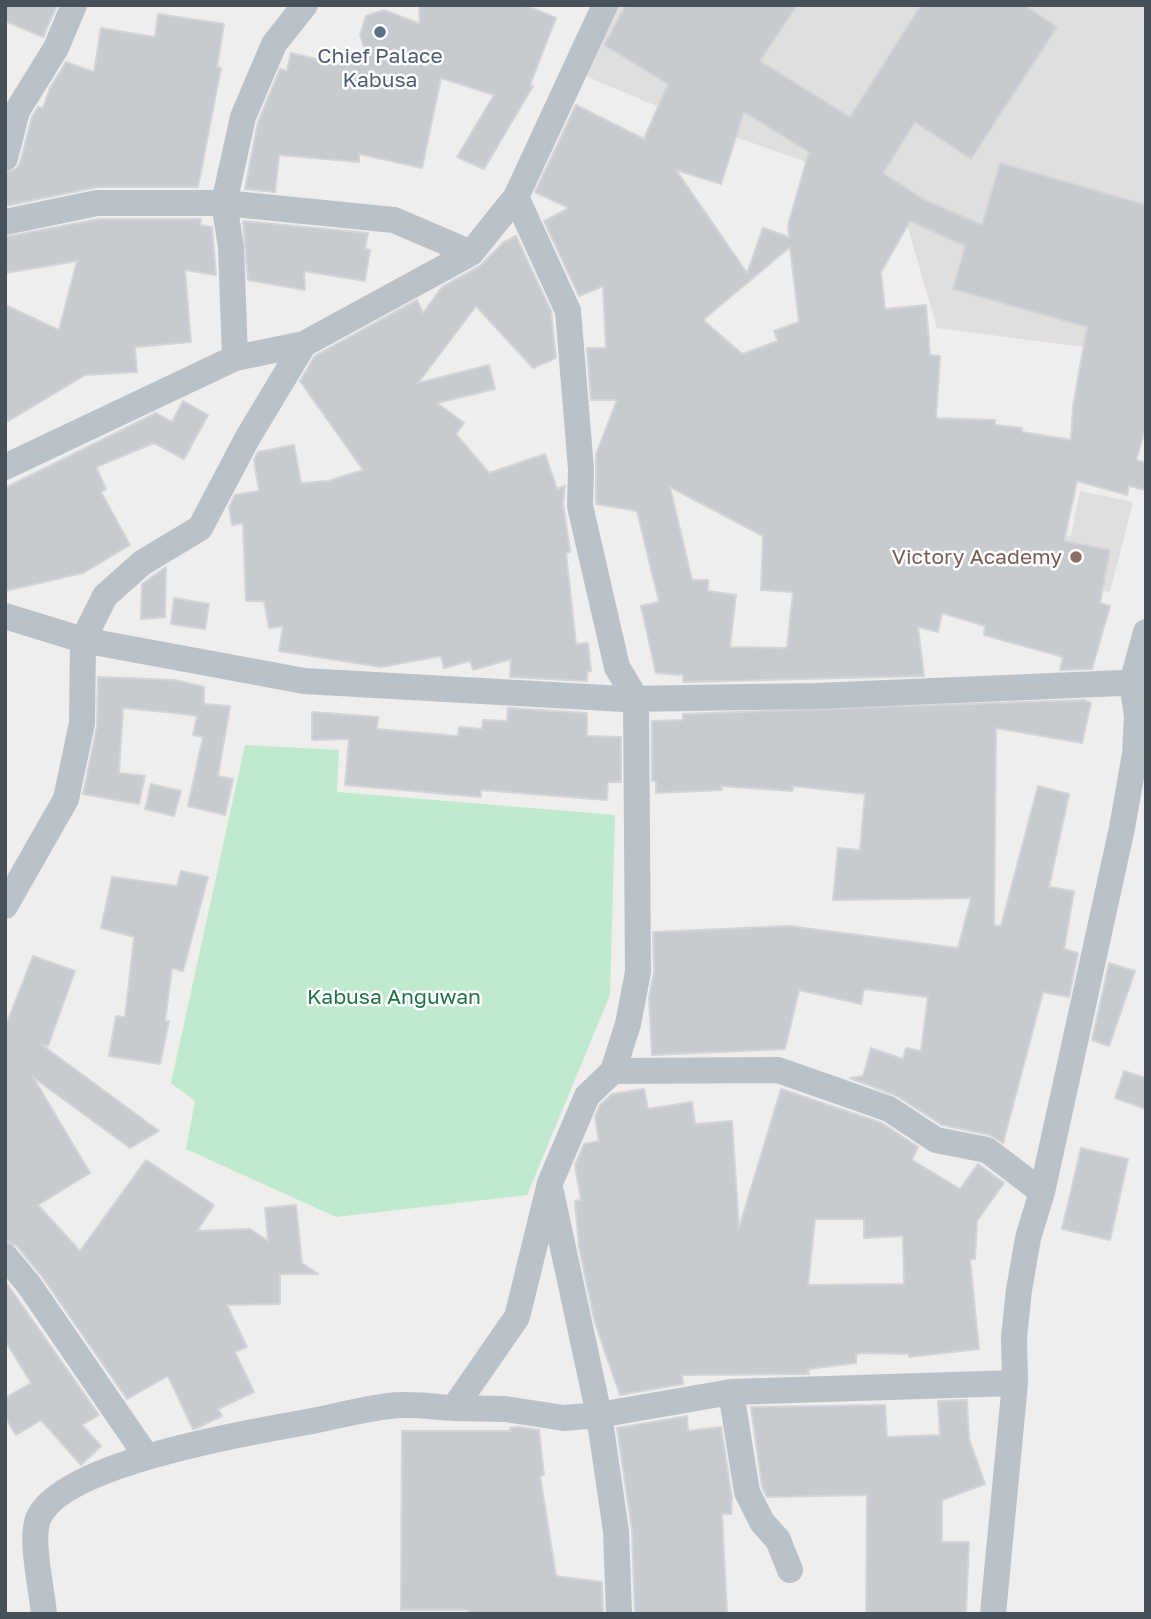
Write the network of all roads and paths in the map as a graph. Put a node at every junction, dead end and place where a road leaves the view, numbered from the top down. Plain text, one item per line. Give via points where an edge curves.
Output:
1 (74, 5) edge
2 (305, 5) edge
3 (605, 5) edge
4 (5, 158) edge
5 (516, 197) junction
6 (224, 203) junction
7 (5, 222) edge
8 (471, 253) junction
9 (304, 344) junction
10 (235, 358) junction
11 (5, 467) edge
12 (6, 617) edge
13 (1146, 632) edge
14 (83, 640) junction
15 (1139, 683) edge
16 (636, 699) junction
17 (5, 906) edge
18 (613, 1071) junction
19 (550, 1184) junction
20 (1042, 1192) junction
21 (5, 1256) edge
22 (1015, 1383) junction
23 (730, 1392) junction
24 (454, 1408) junction
25 (599, 1415) junction
26 (147, 1457) junction
27 (790, 1570) dead end
28 (44, 1614) edge
29 (619, 1614) edge
30 (993, 1614) edge

1 - 4 street via 56,47 17,111
2 - 6 street via 274,44 243,117
3 - 5 street
5 - 8 street
5 - 16 street via 568,311 580,506 617,667
6 - 7 street via 97,203
6 - 8 street via 394,220
6 - 10 street
8 - 9 street
9 - 10 street
9 - 14 street via 200,528 142,563 105,596
10 - 11 street
12 - 14 street
13 - 15 street
14 - 16 street via 304,681
14 - 17 street via 82,723 66,799
15 - 16 street
15 - 20 street via 1135,754 1122,828
16 - 18 street via 638,972
18 - 19 street via 587,1096
18 - 20 street via 778,1070 890,1109 936,1140 987,1150
19 - 24 street via 517,1317
19 - 25 street
20 - 22 street via 1027,1238 1019,1290
21 - 26 street
22 - 23 street
22 - 30 street
23 - 25 street
23 - 27 street via 747,1492 778,1540
24 - 25 street via 505,1409 564,1418
24 - 26 street via 392,1405 241,1432
25 - 29 street via 616,1531
26 - 28 street via 79,1483 39,1517 35,1532

